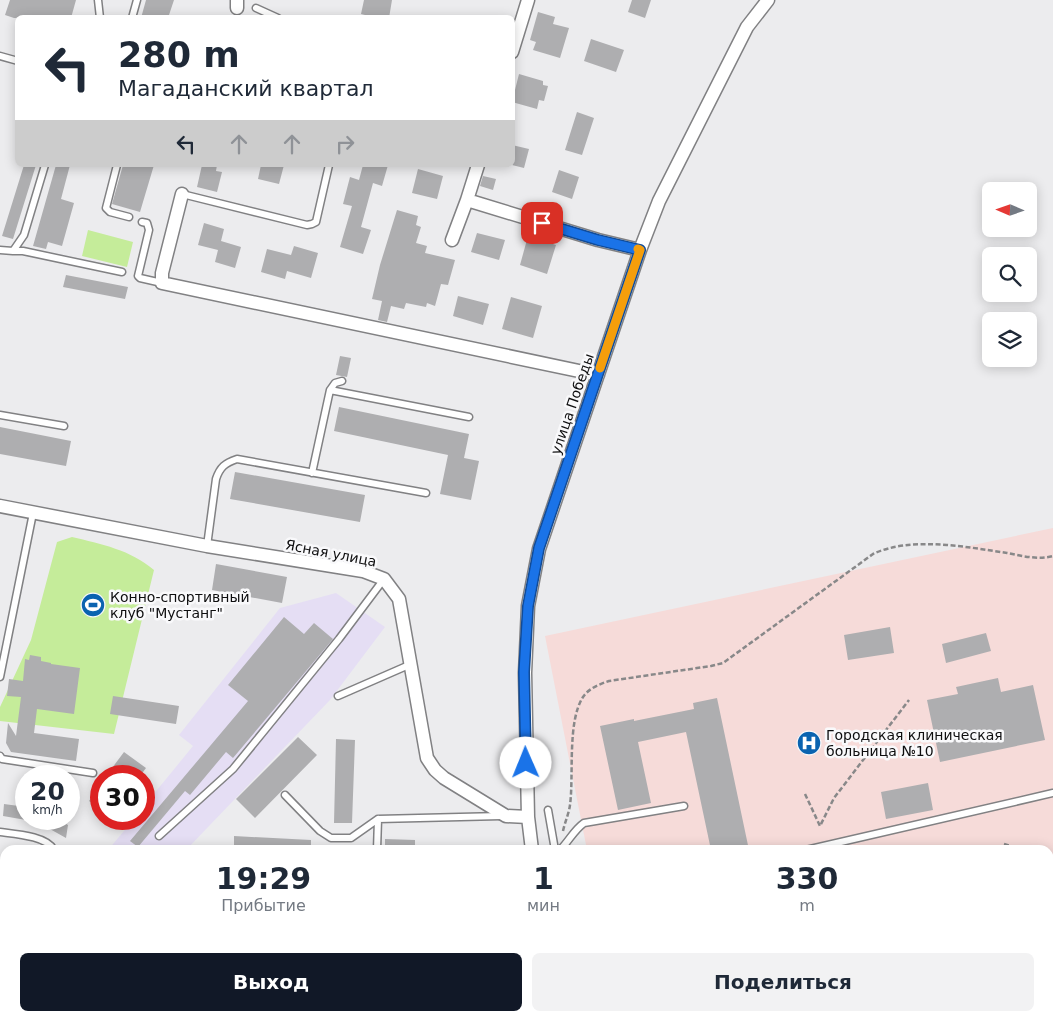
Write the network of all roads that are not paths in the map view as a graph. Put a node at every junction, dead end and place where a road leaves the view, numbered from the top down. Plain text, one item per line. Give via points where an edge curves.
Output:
1 (98, 0) edge
2 (138, 0) edge
3 (528, 0) edge
4 (768, 0) edge
5 (256, 8) dead end
6 (100, 15) edge
7 (133, 15) edge
8 (271, 15) edge
9 (515, 42) edge
10 (0, 56) edge
11 (15, 60) edge
12 (44, 167) edge
13 (116, 167) edge
14 (329, 167) edge
15 (477, 167) edge
16 (182, 194) joint
17 (467, 200) junction
18 (129, 218) dead end
19 (142, 222) dead end
20 (452, 240) dead end
21 (0, 250) edge
22 (640, 250) junction
23 (13, 252) junction
24 (122, 272) dead end
25 (162, 283) junction
26 (598, 375) junction
27 (342, 381) dead end
28 (330, 390) junction
29 (0, 415) edge
30 (469, 417) dead end
31 (64, 426) dead end
32 (312, 472) junction
33 (426, 493) dead end
34 (0, 506) edge
35 (33, 513) junction
36 (207, 546) junction
37 (384, 579) junction
38 (2, 655) edge
39 (409, 665) junction
40 (0, 677) edge
41 (338, 696) dead end
42 (0, 756) edge
43 (90, 773) edge
44 (1053, 793) edge
45 (284, 795) dead end
46 (684, 806) dead end
47 (548, 810) dead end
48 (506, 816) junction
49 (528, 817) junction
50 (378, 819) junction
51 (0, 832) edge
52 (159, 836) dead end
53 (50, 845) edge
54 (377, 845) edge
55 (531, 845) edge
56 (554, 845) edge
57 (565, 845) edge
58 (828, 845) edge

1 - 6 lane
2 - 7 lane
3 - 9 street
4 - 22 street, улица Победы via 747,27 658,201
5 - 8 lane
10 - 11 lane
12 - 23 lane via 24,235
13 - 18 lane via 106,208
14 - 16 lane via 316,222 307,225
15 - 17 street
16 - 25 street
17 - 20 street
17 - 22 street
19 - 25 lane via 149,225 149,230 138,277
21 - 23 lane
22 - 26 street, улица Победы
23 - 24 lane via 23,251
25 - 26 street
26 - 49 street, улица Победы via 539,548 528,606 524,672
27 - 28 lane via 335,383
28 - 30 lane
28 - 32 lane
29 - 31 lane
32 - 33 lane
32 - 36 lane via 237,459 226,462 216,479
34 - 35 street, Ясная улица
35 - 36 street, Ясная улица
35 - 38 lane
36 - 37 street, Ясная улица via 363,571
37 - 39 street, Ясная улица via 399,599
37 - 52 lane via 233,769
38 - 40 lane
39 - 41 lane
39 - 48 street, Ясная улица via 427,758 444,778
42 - 43 lane via 2,759
44 - 58 lane
45 - 50 lane via 331,838 351,838
46 - 57 lane via 584,823
47 - 56 lane
48 - 49 street, Ясная улица
48 - 50 lane
49 - 55 street, улица Победы
50 - 54 lane
51 - 53 lane via 32,837

